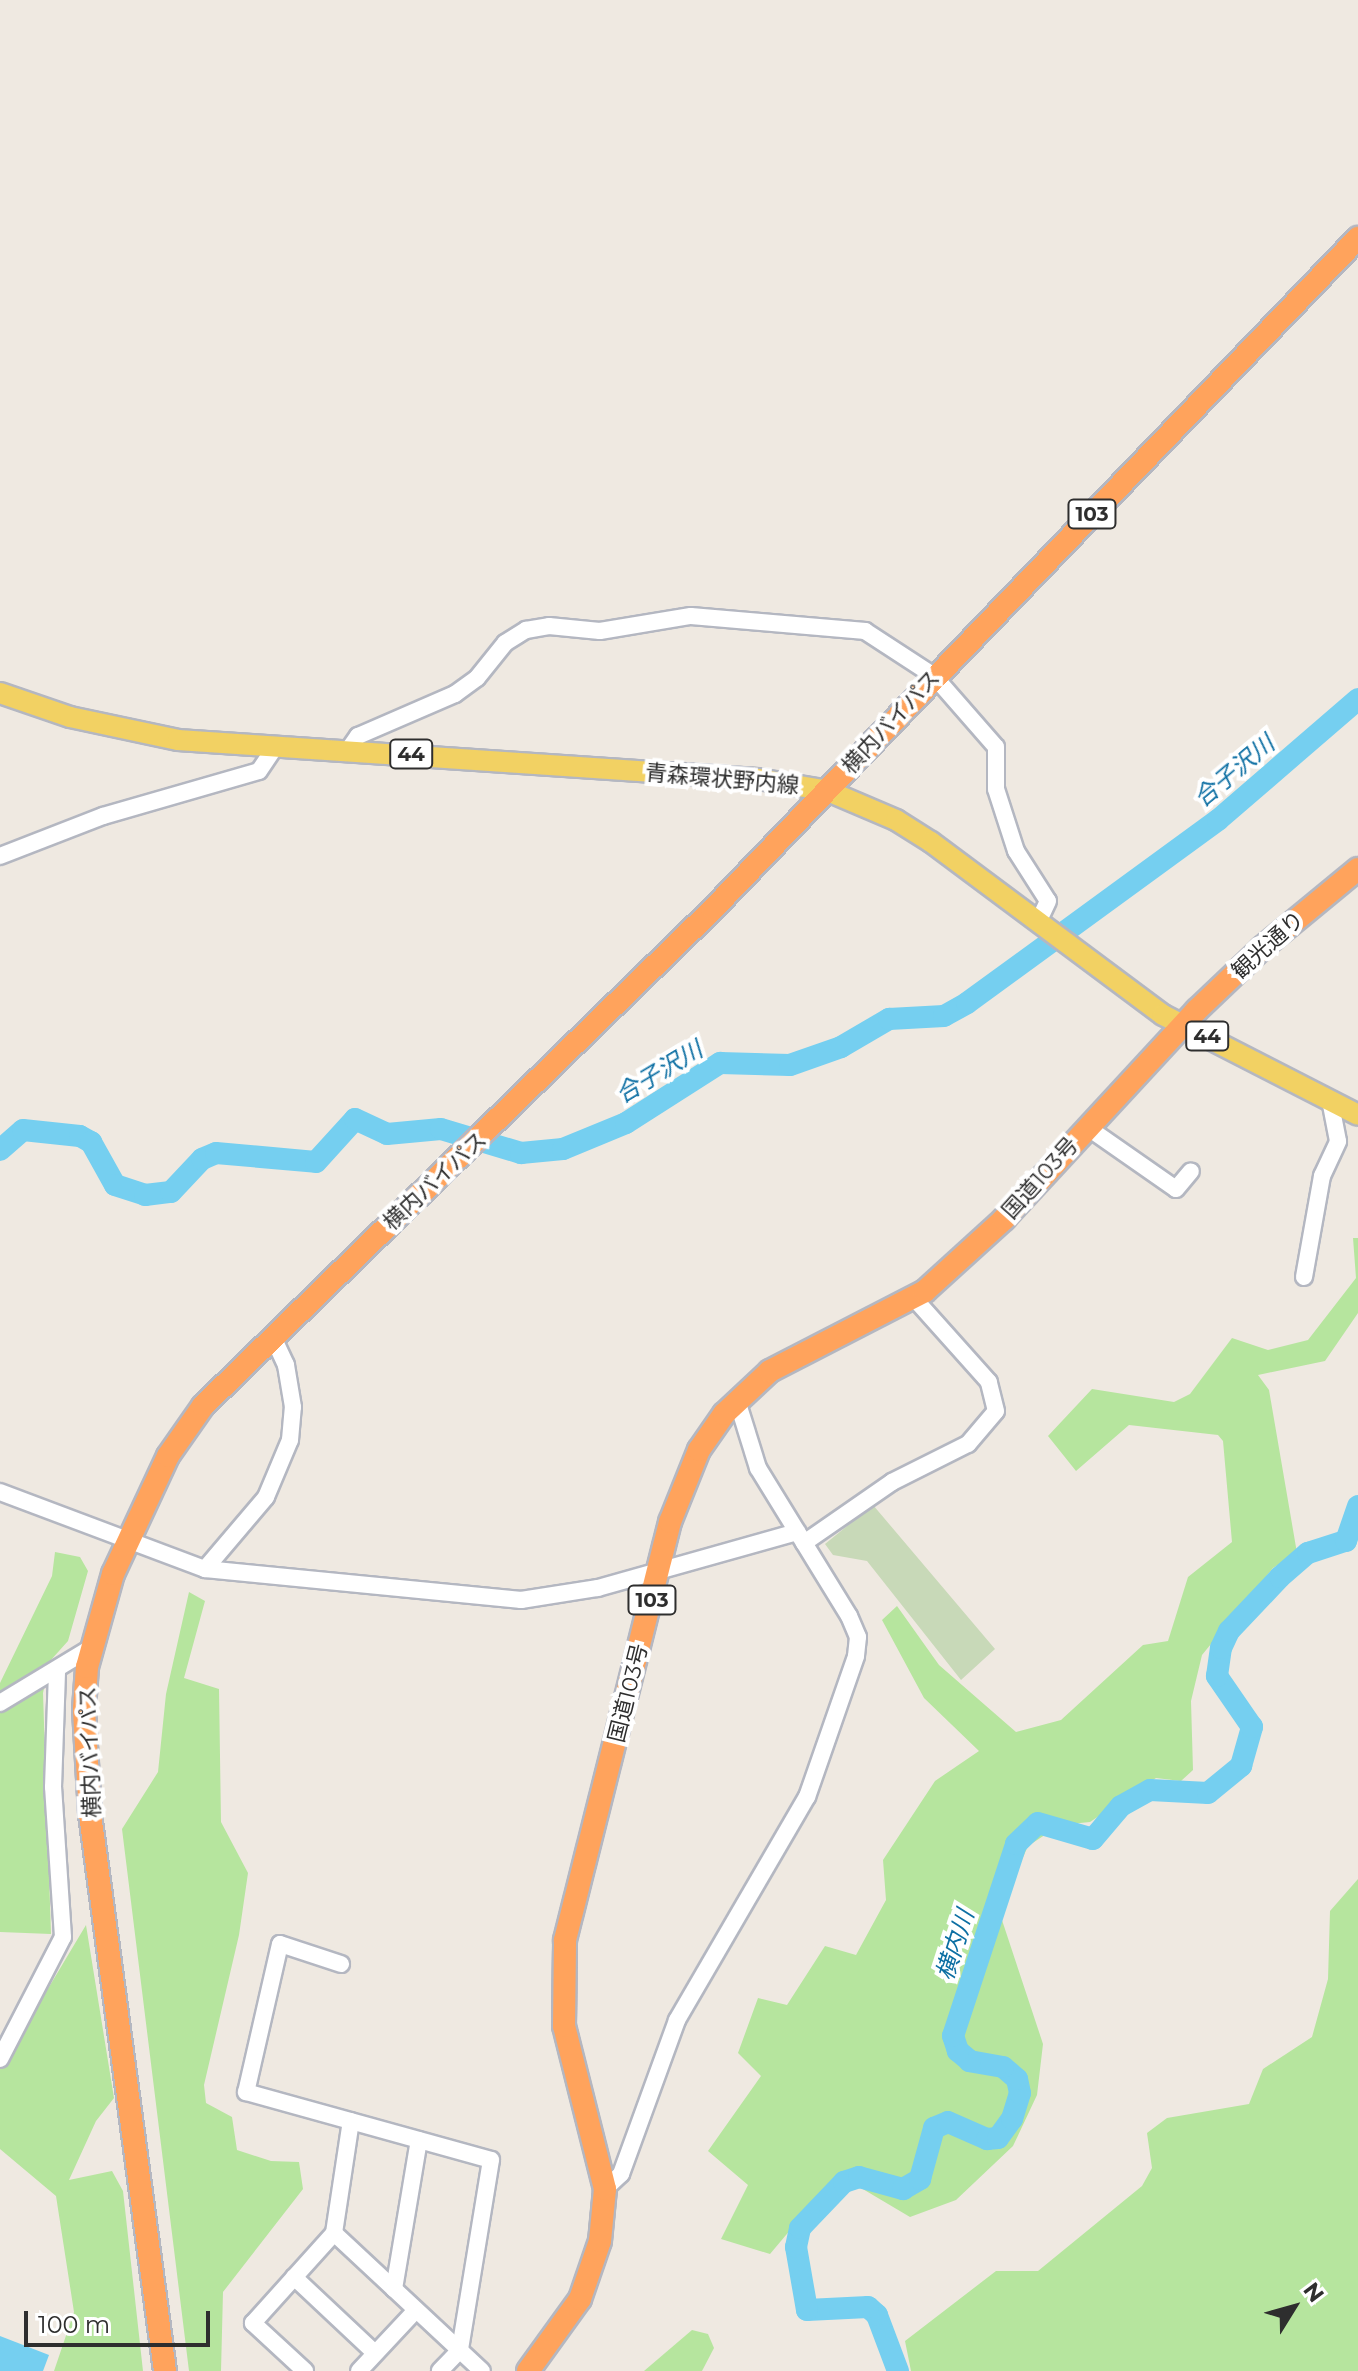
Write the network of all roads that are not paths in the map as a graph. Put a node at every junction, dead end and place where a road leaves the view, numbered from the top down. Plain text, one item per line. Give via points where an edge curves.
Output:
1 (1358, 238) edge
2 (934, 676) junction
3 (0, 693) edge
4 (274, 749) junction
5 (346, 753) junction
6 (828, 791) junction
7 (0, 856) edge
8 (1358, 869) edge
9 (1041, 924) junction
10 (1182, 1025) junction
11 (1330, 1100) junction
12 (1358, 1115) edge
13 (1087, 1127) junction
14 (1191, 1171) dead end
15 (1304, 1277) dead end
16 (914, 1298) junction
17 (273, 1337) junction
18 (737, 1400) junction
19 (0, 1492) edge
20 (800, 1537) junction
21 (131, 1540) junction
22 (205, 1569) junction
23 (658, 1572) junction
24 (94, 1646) junction
25 (57, 1672) junction
26 (0, 1703) edge
27 (341, 1964) dead end
28 (0, 2059) edge
29 (351, 2121) junction
30 (419, 2140) junction
31 (605, 2189) junction
32 (334, 2233) junction
33 (294, 2277) junction
34 (394, 2289) junction
35 (416, 2310) junction
36 (460, 2350) junction
37 (375, 2353) junction
38 (165, 2371) edge
39 (305, 2371) edge
40 (359, 2371) edge
41 (440, 2371) edge
42 (482, 2371) edge
43 (528, 2371) edge

1 - 2 highway, 横内バイパス / 103
2 - 5 street via 865,631 848,627 691,616 600,631 549,626 526,630 505,643 477,678 455,694 358,736
2 - 6 highway, 横内バイパス / 103
2 - 9 street via 996,747 996,789 1016,851 1048,901
3 - 4 main road, 青森環状野内線 / 44 via 70,717 162,737
4 - 5 main road, 青森環状野内線 / 44
4 - 7 street via 259,771 103,816
5 - 6 main road, 青森環状野内線 / 44 via 758,779
6 - 9 main road, 青森環状野内線 / 44 via 896,820
6 - 17 highway, 横内バイパス / 103 via 501,1119
8 - 10 highway, 観光通り / 103 via 1262,948
9 - 10 main road, 青森環状野内線 / 44
10 - 11 main road, 青森環状野内線 / 44
10 - 13 highway, 国道103号 / 103
11 - 12 main road, 青森環状野内線 / 44
11 - 15 street via 1338,1141 1322,1176
13 - 14 street via 1176,1189
13 - 16 highway, 国道103号 / 103 via 1004,1219
16 - 18 highway, 国道103号 / 103 via 788,1360
16 - 20 street via 989,1382 996,1411 968,1444
17 - 21 highway, 横内バイパス / 103 via 203,1406 168,1456
17 - 22 street via 286,1365 293,1407 290,1440 266,1497
18 - 20 street via 758,1468
18 - 23 highway, 国道103号 / 103 via 711,1430 686,1477
19 - 21 street
20 - 23 street
20 - 31 street via 849,1616 858,1637 856,1656 807,1797 677,2020 621,2174
21 - 22 street
21 - 24 highway, 横内バイパス / 103 via 113,1574
22 - 23 street via 521,1600 551,1598
23 - 31 highway, 国道103号 / 103 via 565,1940 561,1974 564,2026
24 - 25 street
24 - 38 highway, 横内バイパス / 103 via 84,1709 90,1814
25 - 26 street
25 - 28 street via 53,1787 63,1937
27 - 29 street via 280,1944 246,2092
29 - 30 street
29 - 32 street
30 - 34 street
30 - 36 street via 491,2160
31 - 43 highway, 国道103号 / 103 via 592,2273 580,2299
32 - 33 street
32 - 34 street
33 - 37 street
33 - 39 street via 253,2323
34 - 35 street
35 - 36 street
35 - 37 street
36 - 41 street
36 - 42 street
37 - 40 street

